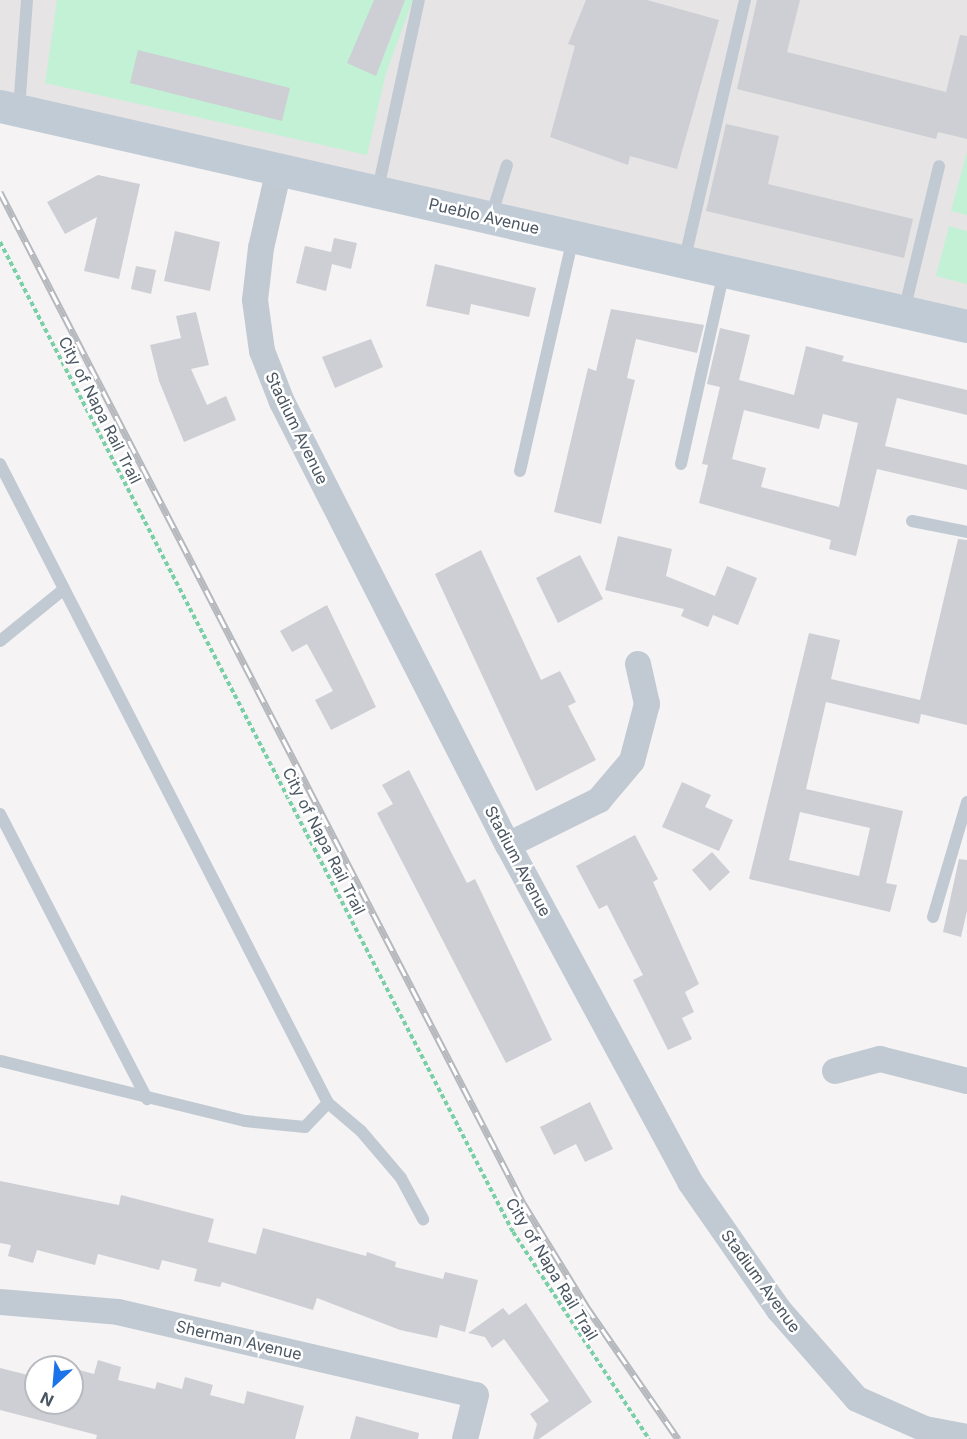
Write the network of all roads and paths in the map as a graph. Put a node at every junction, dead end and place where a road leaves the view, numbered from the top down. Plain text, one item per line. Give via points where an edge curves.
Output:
1 (27, 0) edge
2 (420, 0) edge
3 (745, 0) edge
4 (10, 108) edge
5 (507, 165) dead end
6 (939, 166) dead end
7 (279, 169) junction
8 (378, 192) junction
9 (491, 218) junction
10 (573, 236) junction
11 (0, 242) edge
12 (684, 262) junction
13 (725, 271) junction
14 (904, 312) junction
15 (967, 326) edge
16 (0, 464) edge
17 (681, 464) dead end
18 (520, 471) dead end
19 (912, 520) dead end
20 (967, 532) edge
21 (64, 589) junction
22 (0, 641) edge
23 (638, 664) dead end
24 (967, 802) edge
25 (0, 814) edge
26 (508, 845) junction
27 (933, 917) dead end
28 (0, 1061) edge
29 (834, 1071) dead end
30 (967, 1081) edge
31 (147, 1099) junction
32 (328, 1103) junction
33 (423, 1219) dead end
34 (0, 1302) edge
35 (967, 1437) edge
36 (465, 1439) edge
37 (648, 1439) edge

1 - 4 lane
2 - 8 lane
3 - 12 lane
4 - 7 street, Pueblo Avenue
5 - 9 lane
6 - 14 lane
7 - 8 street, Pueblo Avenue
7 - 26 street, Stadium Avenue via 261,248 255,300 262,351 282,402
8 - 9 street, Pueblo Avenue
9 - 10 street, Pueblo Avenue
10 - 12 street, Pueblo Avenue
10 - 18 lane
11 - 37 path, City of Napa Rail Trail via 513,1232
12 - 13 street, Pueblo Avenue
13 - 14 street, Pueblo Avenue
13 - 17 lane
14 - 15 street, Pueblo Avenue
16 - 21 lane
19 - 20 lane
21 - 22 lane
21 - 32 lane
23 - 26 street via 648,704 632,761 599,800
24 - 27 lane
25 - 31 lane
26 - 35 street, Stadium Avenue via 690,1182 779,1310 857,1400 925,1429
28 - 31 lane
29 - 30 street via 880,1059
31 - 32 lane via 245,1121 305,1127
32 - 33 lane via 361,1131 401,1178
34 - 36 street, Sherman Avenue via 118,1312 476,1395

